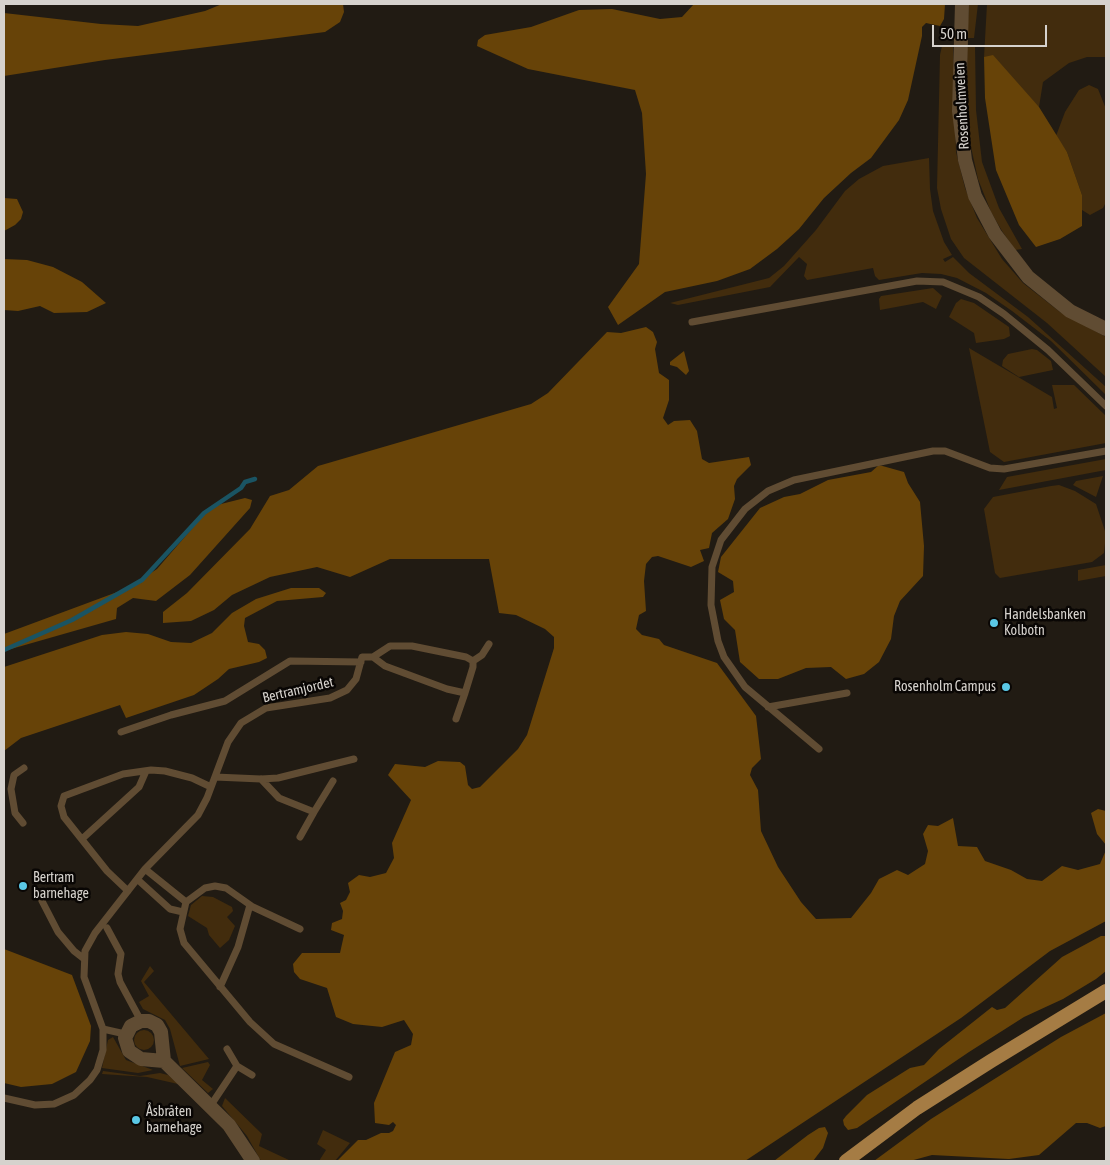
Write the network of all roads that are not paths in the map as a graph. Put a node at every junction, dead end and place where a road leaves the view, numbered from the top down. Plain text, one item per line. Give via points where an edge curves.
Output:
1 (962, 4) edge
2 (692, 322) dead end
3 (1106, 329) edge
4 (1106, 406) edge
5 (1106, 451) edge
6 (489, 644) dead end
7 (373, 657) junction
8 (473, 661) junction
9 (360, 662) junction
10 (465, 693) junction
11 (847, 693) dead end
12 (768, 707) junction
13 (456, 719) dead end
14 (122, 732) dead end
15 (819, 749) dead end
16 (354, 759) dead end
17 (24, 768) dead end
18 (146, 771) junction
19 (215, 777) junction
20 (261, 779) junction
21 (334, 781) dead end
22 (211, 787) junction
23 (314, 812) junction
24 (23, 824) dead end
25 (300, 837) dead end
26 (82, 839) junction
27 (145, 869) junction
28 (136, 879) junction
29 (128, 891) junction
30 (42, 901) dead end
31 (186, 902) junction
32 (250, 905) junction
33 (183, 912) junction
34 (107, 928) dead end
35 (300, 929) dead end
36 (83, 958) junction
37 (220, 987) junction
38 (1106, 991) edge
39 (141, 1021) junction
40 (103, 1029) junction
41 (125, 1034) junction
42 (227, 1049) dead end
43 (164, 1061) junction
44 (237, 1066) junction
45 (252, 1075) dead end
46 (349, 1077) dead end
47 (4, 1098) edge
48 (211, 1105) junction
49 (253, 1161) edge
50 (846, 1161) edge

1 - 3 street, Rosenholmveien via 960,120 965,160 975,196 994,234 1028,277 1070,311
2 - 4 lane via 918,281 943,282 979,297 1004,314 1048,350
5 - 12 lane via 1004,469 990,468 945,451 933,451 809,475 782,484 755,500 720,540 711,577 711,605 724,657 745,687
6 - 8 lane
7 - 8 lane via 396,645 456,654
7 - 9 lane via 362,657
7 - 10 lane via 392,668
8 - 10 lane
9 - 14 lane via 290,661 225,701
9 - 19 lane, Bertramjordet via 356,679 340,694 266,708 246,720 232,735
10 - 13 lane
11 - 12 lane
12 - 15 lane
16 - 20 lane via 320,769
17 - 24 lane via 14,776 11,789 15,813
18 - 22 lane via 165,771
18 - 26 lane via 139,787
18 - 26 lane via 122,774 64,796 60,806 64,817
19 - 20 lane
19 - 22 lane, Bertramjordet
20 - 23 lane via 279,798
21 - 23 lane
22 - 27 lane, Bertramjordet via 198,815
23 - 25 lane
26 - 29 lane
27 - 28 lane, Bertramjordet
27 - 31 lane
28 - 29 lane, Bertramjordet
28 - 33 lane via 170,910
29 - 36 lane, Bertramjordet via 94,933
30 - 36 lane via 58,932
31 - 32 lane via 205,888 215,886 226,888
31 - 33 lane
32 - 35 lane
32 - 37 lane via 238,947
33 - 37 lane via 180,936
34 - 39 lane via 121,954 120,982
36 - 40 lane via 84,977
37 - 46 lane via 274,1044
38 - 50 main road via 917,1108
39 - 41 street
39 - 43 street via 157,1025 161,1032
40 - 41 lane
40 - 47 lane via 103,1050 97,1070 74,1095 45,1106
41 - 43 street via 126,1045 134,1056
42 - 44 lane
43 - 48 street
44 - 45 lane
44 - 48 lane
48 - 49 street via 243,1143

